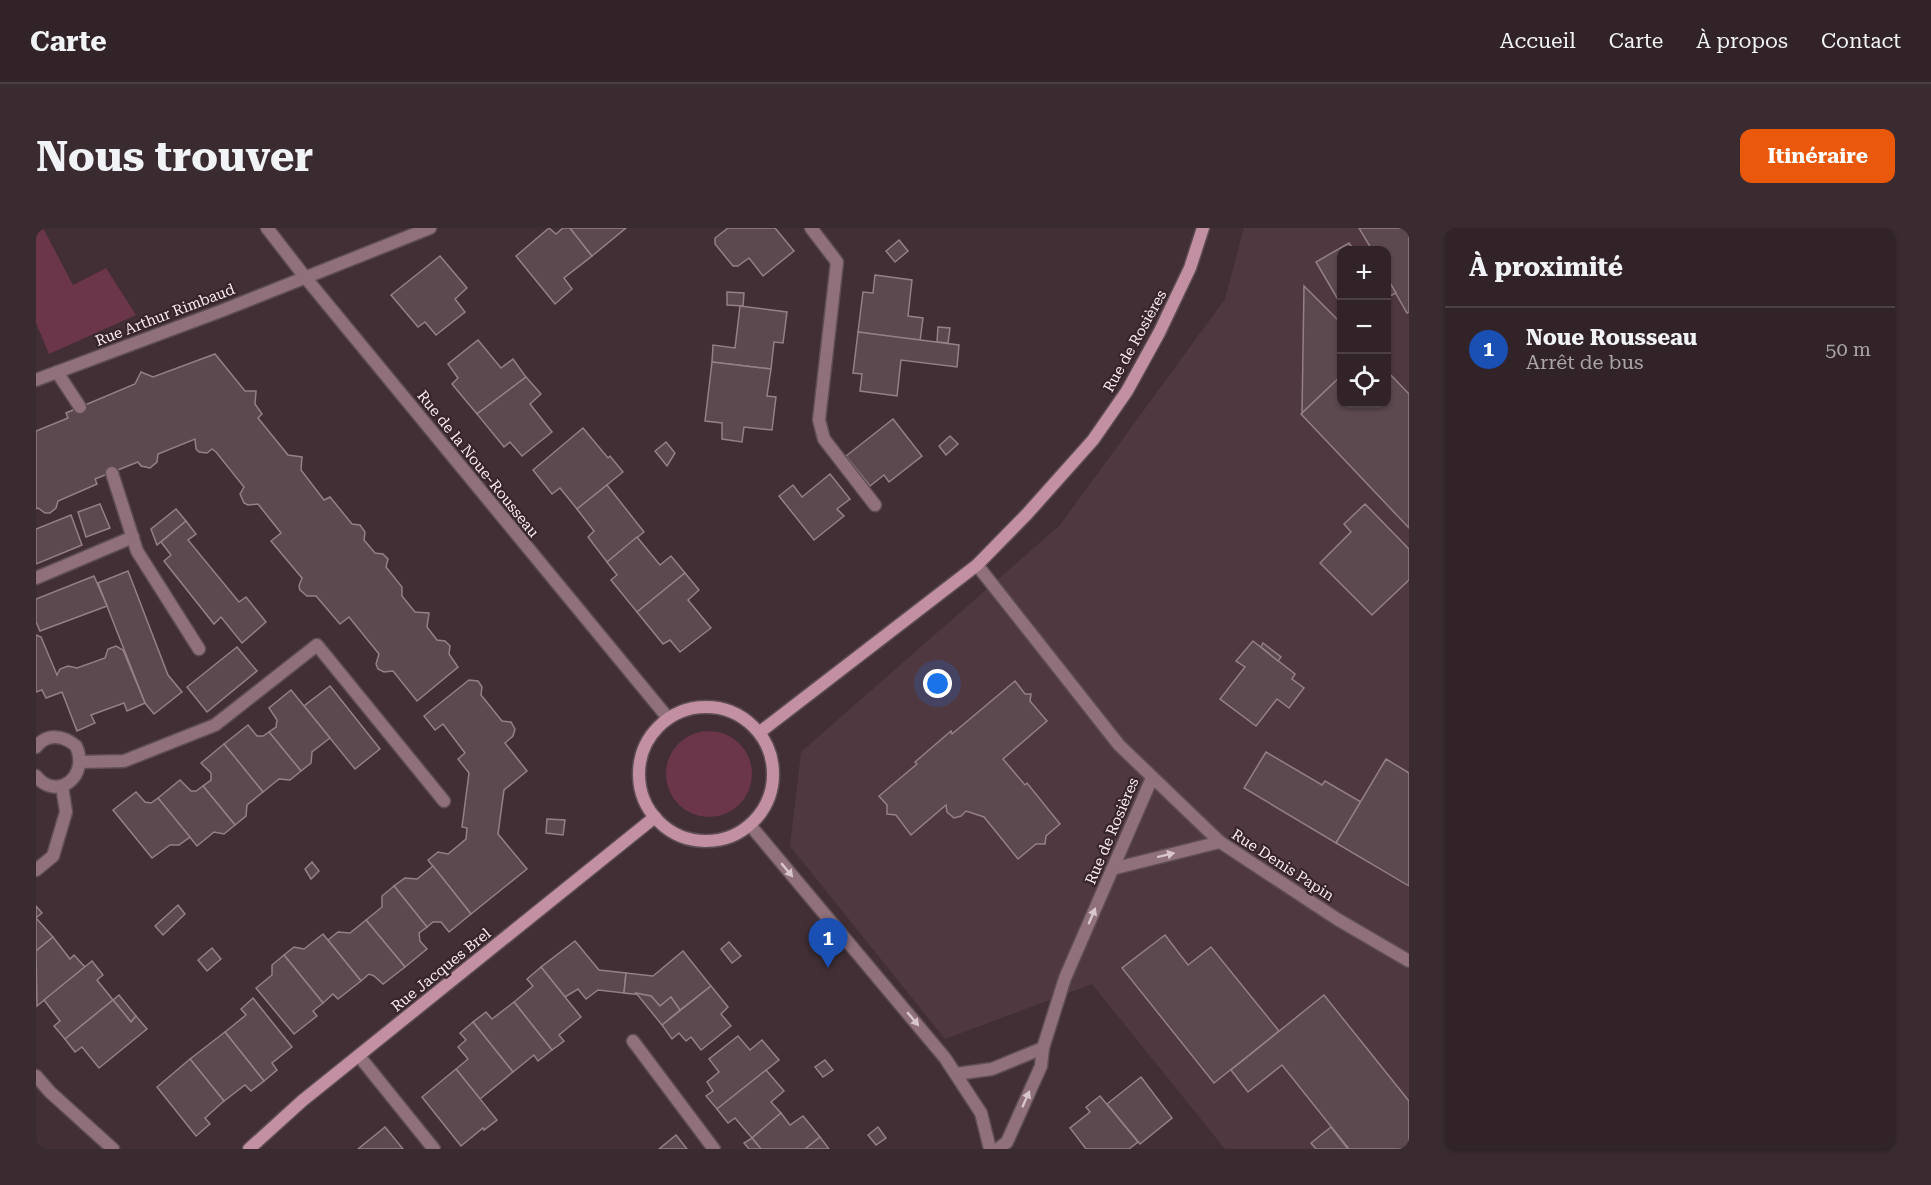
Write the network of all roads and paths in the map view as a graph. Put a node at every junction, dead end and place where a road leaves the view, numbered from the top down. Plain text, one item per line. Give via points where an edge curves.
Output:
1 (267, 228) edge
2 (430, 228) edge
3 (811, 228) edge
4 (1203, 228) edge
5 (304, 277) junction
6 (57, 372) junction
7 (36, 380) edge
8 (80, 407) dead end
9 (112, 473) dead end
10 (875, 505) dead end
11 (133, 537) junction
12 (977, 565) junction
13 (36, 578) edge
14 (199, 649) dead end
15 (668, 718) junction
16 (760, 732) junction
17 (36, 747) edge
18 (81, 762) junction
19 (36, 776) edge
20 (1152, 778) junction
21 (62, 786) junction
22 (444, 801) dead end
23 (655, 817) junction
24 (750, 825) junction
25 (1220, 842) junction
26 (1112, 869) junction
27 (36, 870) edge
28 (1409, 961) edge
29 (633, 1041) dead end
30 (1043, 1048) junction
31 (359, 1056) junction
32 (956, 1074) junction
33 (36, 1076) edge
34 (113, 1149) edge
35 (249, 1149) edge
36 (434, 1149) edge
37 (714, 1149) edge
38 (990, 1149) edge
39 (998, 1149) edge

1 - 5 street, Rue de la Noue-Rousseau
2 - 5 street, Rue Arthur Rimbaud
3 - 10 street via 837,262 819,420 825,439
4 - 12 street, Rue de Rosières via 1190,268 1126,391 1093,440
5 - 6 street, Rue Arthur Rimbaud
5 - 15 street, Rue de la Noue-Rousseau
6 - 7 street, Rue Arthur Rimbaud
6 - 8 street
9 - 11 street
11 - 13 street
11 - 14 street via 137,551
12 - 16 street, Rue de Rosières
12 - 20 street, Rue de Rosières via 1119,745
15 - 16 street via 700,706 717,707 733,711
15 - 23 street via 644,746 639,771 642,795
16 - 24 street via 773,764 773,781 769,798
17 - 18 street via 45,738 62,738 76,746
18 - 21 street via 75,777
18 - 22 street via 124,761 215,726 317,645
19 - 21 street via 46,784
20 - 25 street, Rue Denis Papin
20 - 26 street, Rue de Rosières
21 - 27 street via 66,812 53,856
23 - 24 street via 675,834 700,841 726,838
23 - 31 street, Rue Jacques Brel
24 -> 32 street
26 -> 25 street
25 - 28 street, Rue Denis Papin
30 -> 26 street, Rue de Rosières via 1065,978
29 - 37 street
30 - 32 street via 992,1069
39 -> 30 street, Rue de Rosières via 1007,1142 1041,1065
31 - 35 street, Rue Jacques Brel
31 - 36 street
32 - 38 street via 981,1113
33 - 34 street

